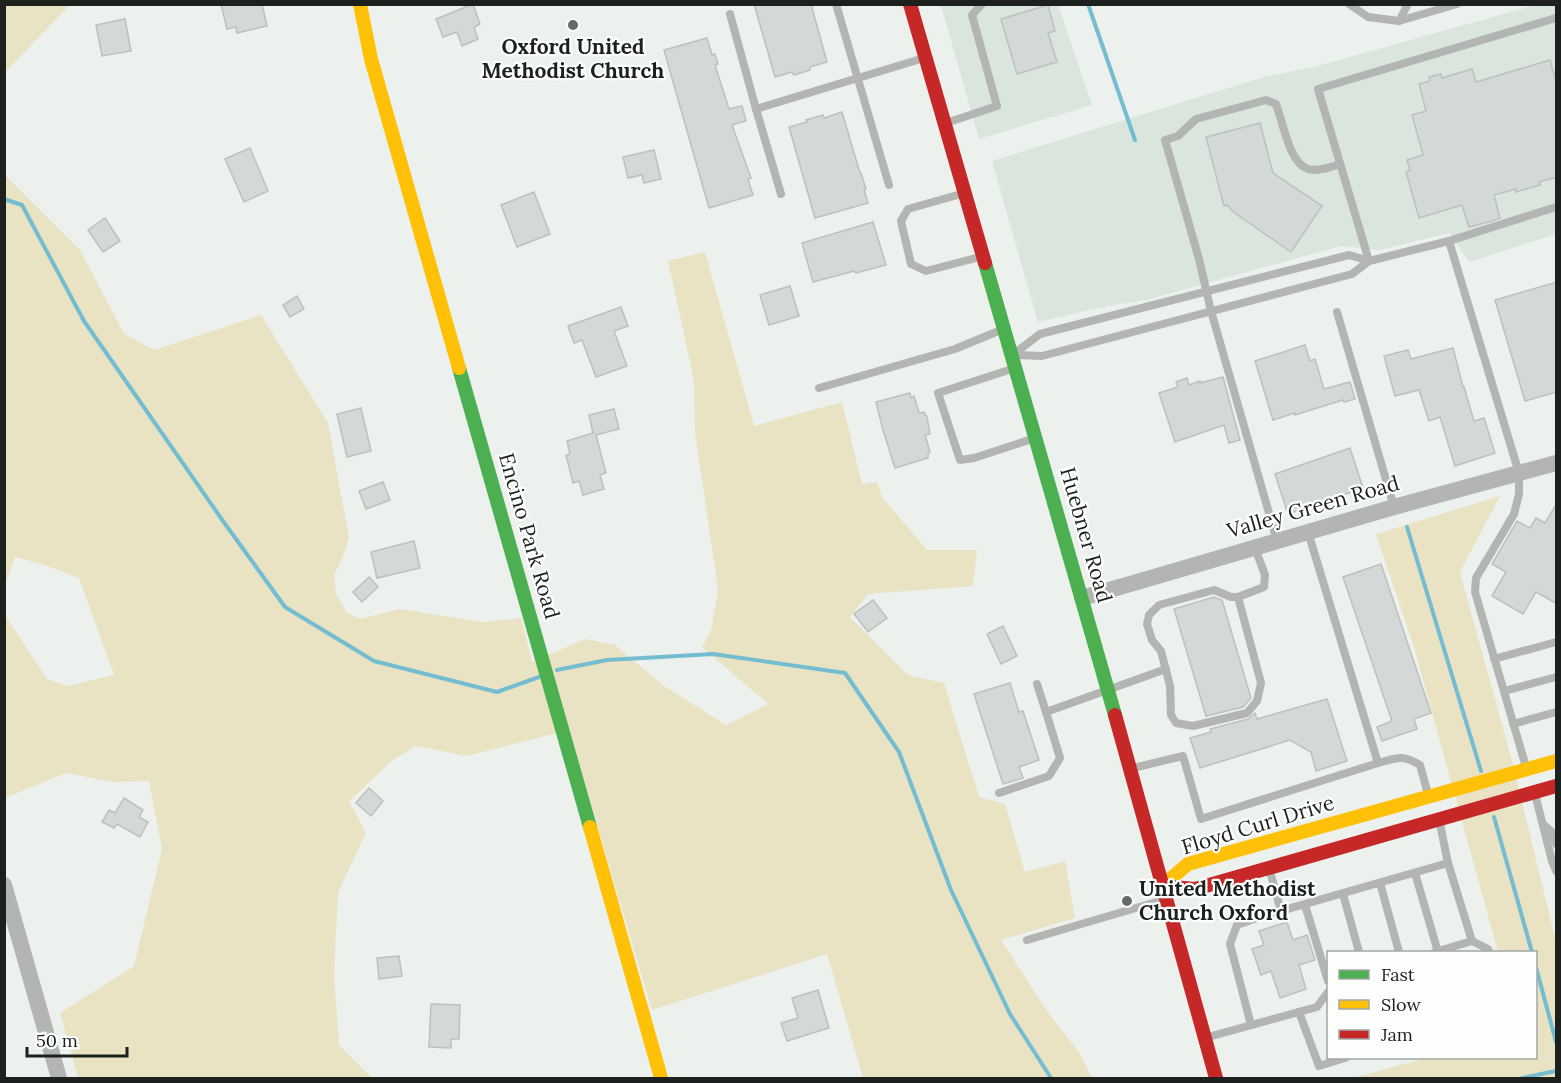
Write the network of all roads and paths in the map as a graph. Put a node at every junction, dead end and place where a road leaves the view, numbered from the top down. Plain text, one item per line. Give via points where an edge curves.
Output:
1 (360, 4) edge
2 (836, 4) edge
3 (910, 4) edge
4 (982, 4) edge
5 (1349, 4) edge
6 (1408, 4) edge
7 (1457, 4) edge
8 (730, 14) dead end
9 (1557, 18) edge
10 (1398, 21) junction
11 (924, 58) junction
12 (858, 79) junction
13 (756, 109) junction
14 (945, 123) junction
15 (1340, 164) junction
16 (889, 185) dead end
17 (965, 192) junction
18 (781, 194) dead end
19 (1557, 207) edge
20 (1449, 241) junction
21 (984, 256) junction
22 (1369, 261) junction
23 (1206, 292) junction
24 (1211, 311) junction
25 (1337, 312) dead end
26 (1004, 328) junction
27 (1013, 362) junction
28 (819, 388) dead end
29 (1036, 438) junction
30 (1557, 463) edge
31 (1519, 473) junction
32 (1394, 507) junction
33 (1308, 532) junction
34 (1277, 541) junction
35 (1255, 548) junction
36 (1238, 597) junction
37 (1082, 598) junction
38 (1557, 642) edge
39 (1494, 659) junction
40 (1166, 669) junction
41 (1557, 677) edge
42 (1037, 684) dead end
43 (1107, 690) junction
44 (1503, 691) junction
45 (1046, 712) junction
46 (1557, 712) edge
47 (1513, 724) junction
48 (1557, 761) edge
49 (1378, 763) junction
50 (1129, 769) junction
51 (1526, 770) junction
52 (1557, 786) edge
53 (999, 792) dead end
54 (1534, 792) junction
55 (1428, 797) junction
56 (1439, 819) junction
57 (1544, 825) junction
58 (1557, 844) edge
59 (1448, 864) junction
60 (1269, 868) junction
61 (1557, 871) edge
62 (1415, 873) junction
63 (1380, 883) junction
64 (4, 885) edge
65 (1164, 892) junction
66 (1343, 894) junction
67 (1305, 905) junction
68 (1281, 911) junction
69 (1027, 940) dead end
70 (1472, 941) junction
71 (1359, 951) edge
72 (1399, 951) edge
73 (1437, 951) edge
74 (1440, 951) edge
75 (1489, 951) edge
76 (1327, 975) edge
77 (1327, 994) edge
78 (1299, 1012) junction
79 (1251, 1025) junction
80 (1205, 1038) junction
81 (1342, 1059) edge
82 (59, 1078) edge
83 (661, 1078) edge
84 (1216, 1078) edge

1 - 83 street, Encino Park Road via 371,59
2 - 12 lane
3 - 11 street, Huebner Road
4 - 14 lane via 972,15 997,106
5 - 10 lane via 1368,16
6 - 10 lane
7 - 10 lane
8 - 13 lane
9 - 15 lane via 1318,89
11 - 12 lane
11 - 14 street, Huebner Road
12 - 13 lane
12 - 16 lane
13 - 18 lane
14 - 17 street, Huebner Road
15 - 22 lane
15 - 23 lane via 1310,170 1298,164 1276,104 1266,100 1196,119 1178,136 1165,140
17 - 21 street, Huebner Road
17 - 21 lane via 908,210 901,221 911,264 926,271
19 - 20 lane
20 - 22 lane
20 - 31 lane
21 - 26 street, Huebner Road
22 - 23 lane via 1349,255
22 - 24 lane via 1352,274
23 - 24 lane
23 - 27 lane via 1040,334
24 - 27 lane
24 - 34 lane
25 - 32 lane
26 - 27 street, Huebner Road
26 - 28 lane via 955,349
27 - 29 street, Huebner Road
27 - 29 lane via 938,393 960,460
29 - 37 street, Huebner Road
30 - 31 street, Valley Green Road
31 - 32 street, Valley Green Road
31 - 39 lane via 1514,514 1476,578 1474,592
32 - 33 street, Valley Green Road
33 - 34 street, Valley Green Road
33 - 49 lane
34 - 35 street, Valley Green Road
35 - 36 lane via 1265,575 1264,587
35 - 37 street, Valley Green Road
36 - 40 lane via 1214,590 1159,605 1149,615 1147,624
36 - 40 lane via 1261,682 1257,701 1247,713 1193,726 1176,723 1171,715
37 - 43 street, Huebner Road
38 - 39 lane
39 - 44 lane
40 - 43 lane
41 - 44 lane
42 - 45 lane
43 - 45 lane
43 - 50 street, Huebner Road
44 - 47 lane
45 - 53 lane via 1060,758 1049,776
46 - 47 lane
47 - 51 lane
48 - 51 street, Floyd Curl Drive
49 - 50 lane via 1201,819 1184,756
49 - 55 lane via 1399,757 1420,765
50 - 65 street, Huebner Road
51 - 55 street, Floyd Curl Drive
52 - 54 street, Floyd Curl Drive
54 - 56 street, Floyd Curl Drive
54 - 57 lane
55 - 56 street
55 - 65 street, Floyd Curl Drive via 1188,864
56 - 59 lane
56 - 60 street, Floyd Curl Drive
57 - 58 lane
57 - 61 lane
59 - 62 lane
59 - 70 lane
60 - 65 street, Floyd Curl Drive via 1194,889
60 - 68 lane
62 - 63 lane
62 - 73 lane
63 - 66 lane
63 - 72 lane
64 - 82 street
65 - 69 lane
65 - 80 street, Huebner Road
66 - 67 lane
66 - 71 lane
67 - 68 lane
67 - 76 lane
68 - 79 lane via 1237,925 1230,944
70 - 74 lane
70 - 75 lane
77 - 78 lane via 1317,1007
78 - 79 lane
78 - 81 lane via 1319,1066
79 - 80 lane
80 - 84 street, Huebner Road

